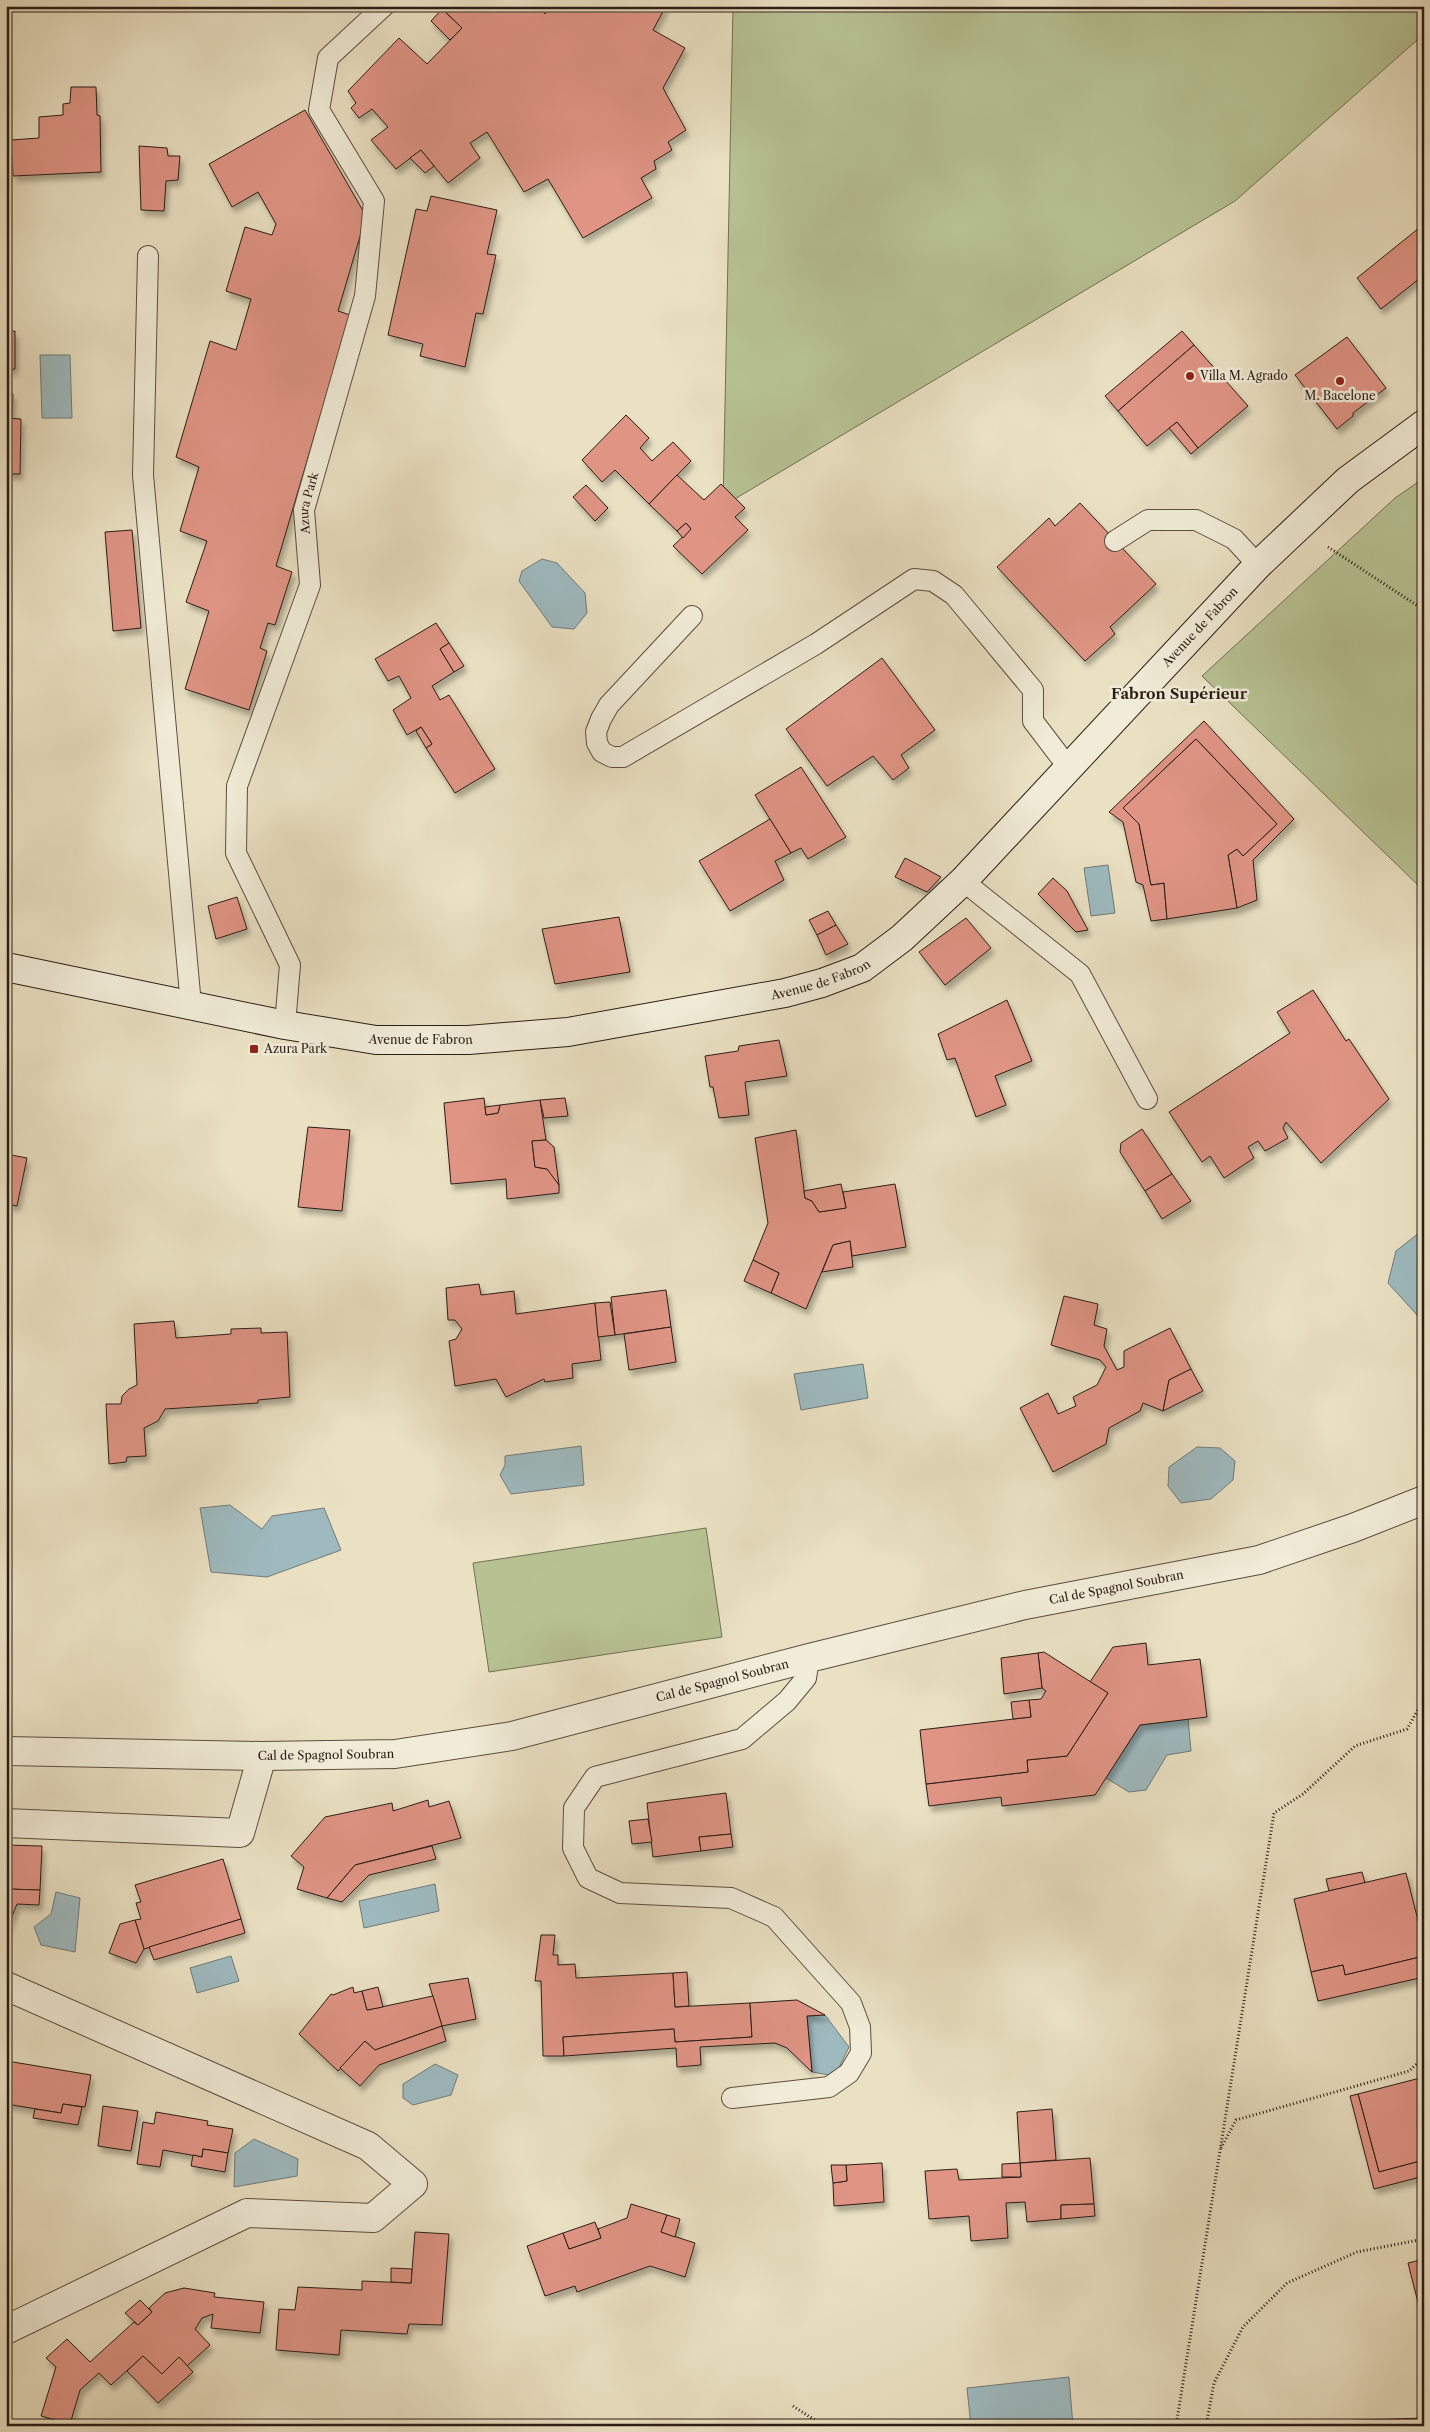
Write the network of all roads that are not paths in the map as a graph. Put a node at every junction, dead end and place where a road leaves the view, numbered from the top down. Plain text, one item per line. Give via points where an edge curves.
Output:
1 (384, 6) edge
2 (148, 256) dead end
3 (1424, 424) edge
4 (1115, 541) dead end
5 (1258, 565) junction
6 (692, 616) dead end
7 (1068, 767) junction
8 (963, 881) junction
9 (6, 967) edge
10 (191, 1005) junction
11 (285, 1025) junction
12 (1148, 1099) dead end
13 (1424, 1500) edge
14 (809, 1658) junction
15 (6, 1751) edge
16 (262, 1756) junction
17 (6, 1823) edge
18 (6, 1986) edge
19 (732, 2098) dead end
20 (6, 2330) edge

1 - 11 lane, Azura Park via 328,58 318,110 374,201 365,296 304,510 310,585 237,786 236,853 290,965
2 - 10 lane via 144,475
3 - 5 street, Avenue de Fabron via 1348,480
4 - 5 lane via 1148,520 1196,520 1234,539
5 - 7 street, Avenue de Fabron
6 - 7 lane via 609,706 596,732 596,743 602,752 612,757 622,756 816,644 914,579 933,581 954,595 1033,690 1033,721
7 - 8 street, Avenue de Fabron
8 - 11 street, Avenue de Fabron via 902,938 862,968 785,993 568,1032 468,1040 376,1040
8 - 12 lane via 1080,974
9 - 10 street, Avenue de Fabron
10 - 11 street, Avenue de Fabron
13 - 14 street, Cal de Spagnol Soubran via 1259,1560 1025,1605
14 - 16 street, Cal de Spagnol Soubran via 512,1736 395,1754
14 - 19 lane via 806,1678 787,1701 742,1739 595,1777 574,1808 573,1848 588,1878 620,1893 731,1898 774,1917 851,2004 860,2027 861,2052 850,2073 829,2087
15 - 16 street, Cal de Spagnol Soubran
16 - 17 street via 240,1833
18 - 20 street via 368,2146 413,2184 373,2218 247,2213

